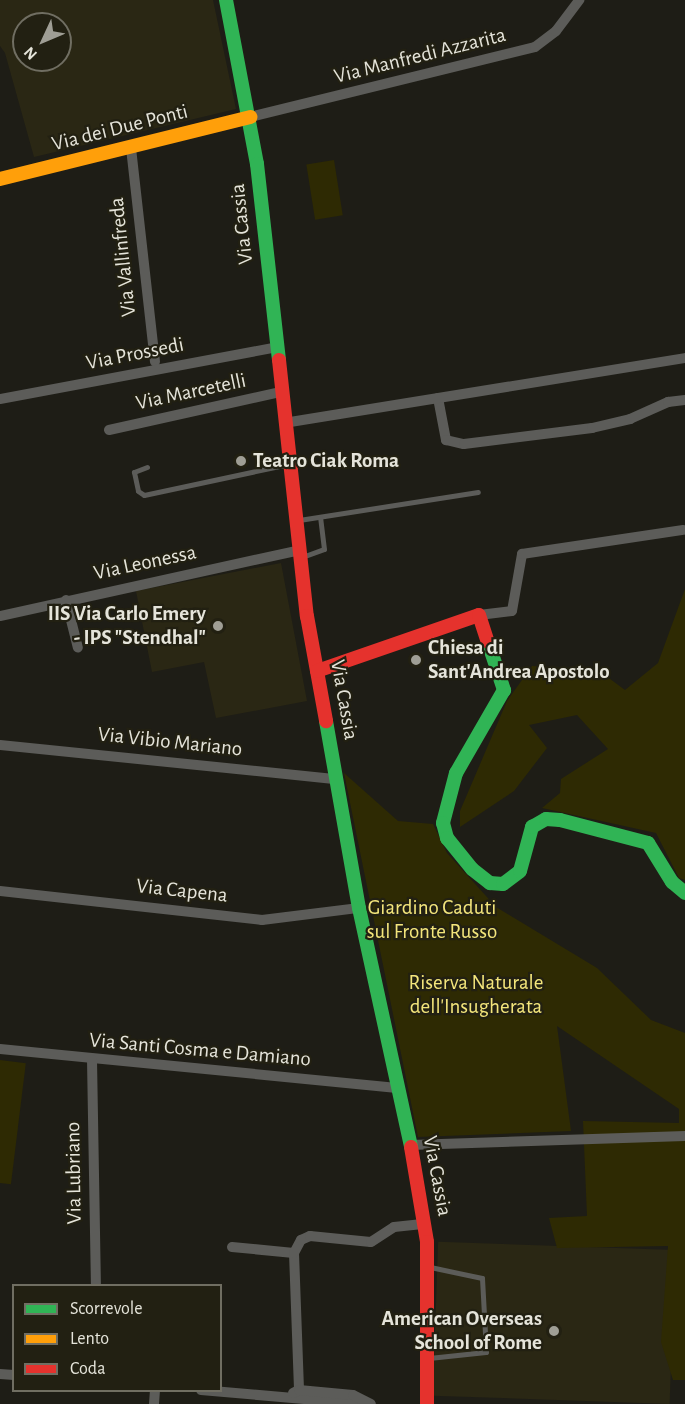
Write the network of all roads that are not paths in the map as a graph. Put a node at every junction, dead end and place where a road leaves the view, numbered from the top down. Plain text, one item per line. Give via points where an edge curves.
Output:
1 (226, 0) edge
2 (579, 0) edge
3 (250, 117) junction
4 (131, 148) junction
5 (0, 179) edge
6 (277, 347) junction
7 (685, 358) edge
8 (155, 362) dead end
9 (281, 392) junction
10 (438, 398) junction
11 (0, 399) edge
12 (685, 400) edge
13 (284, 423) junction
14 (109, 430) dead end
15 (290, 464) junction
16 (147, 467) dead end
17 (478, 492) dead end
18 (320, 518) junction
19 (296, 521) junction
20 (683, 530) dead end
21 (299, 553) junction
22 (66, 600) junction
23 (479, 615) junction
24 (0, 616) edge
25 (78, 648) dead end
26 (317, 671) junction
27 (0, 745) edge
28 (336, 778) junction
29 (0, 891) edge
30 (685, 894) edge
31 (359, 908) junction
32 (0, 1049) edge
33 (92, 1060) junction
34 (397, 1088) junction
35 (685, 1136) edge
36 (410, 1146) junction
37 (425, 1224) junction
38 (232, 1247) dead end
39 (294, 1252) junction
40 (427, 1266) junction
41 (96, 1284) edge
42 (427, 1358) junction
43 (299, 1390) junction
44 (222, 1392) edge
45 (284, 1398) junction
46 (361, 1404) edge
47 (371, 1404) edge
48 (428, 1404) edge

1 - 3 main road, Via Cassia
2 - 3 street, Via Manfredi Azzarita via 556,31 535,48
3 - 4 main road, Via dei Due Ponti
3 - 6 main road, Via Cassia
4 - 5 main road, Via dei Due Ponti
4 - 8 street, Via Vallinfreda
6 - 9 main road, Via Cassia
6 - 11 street, Via Prossedi
7 - 10 street
9 - 13 main road, Via Cassia
9 - 14 street, Via Marcetelli
10 - 12 street via 446,440 464,444 592,428
10 - 13 street
13 - 15 main road, Via Cassia
15 - 16 lane via 144,495 138,491 134,472
15 - 19 main road, Via Cassia
17 - 18 lane
18 - 19 lane
18 - 21 lane via 324,549
19 - 21 main road, Via Cassia
20 - 23 street via 522,554 512,611
21 - 22 street, Via Leonessa
21 - 26 main road, Via Cassia
22 - 24 street, Via Leonessa
22 - 25 street
23 - 26 main road
23 - 30 main road via 504,690 456,773 443,823 447,838 472,869 490,883 503,884 520,871 532,828 546,819 560,820 648,843 672,882
26 - 28 main road, Via Cassia
27 - 28 street, Via Vibio Mariano
28 - 31 main road, Via Cassia
29 - 31 street, Via Capena via 262,920
31 - 34 main road, Via Cassia
32 - 33 street, Via Santi Cosma e Damiano
33 - 34 street, Via Santi Cosma e Damiano
33 - 41 street, Via Lubriano
34 - 36 main road, Via Cassia
35 - 36 street
36 - 37 main road, Via Cassia
37 - 39 street via 394,1227 371,1242 310,1236 301,1240
37 - 40 main road, Via Cassia
38 - 39 street
39 - 43 street
40 - 42 main road, Via Cassia
40 - 42 lane via 482,1278 486,1352
42 - 48 main road, Via Cassia
43 - 45 street
43 - 47 street via 353,1395
44 - 45 street
45 - 46 street

